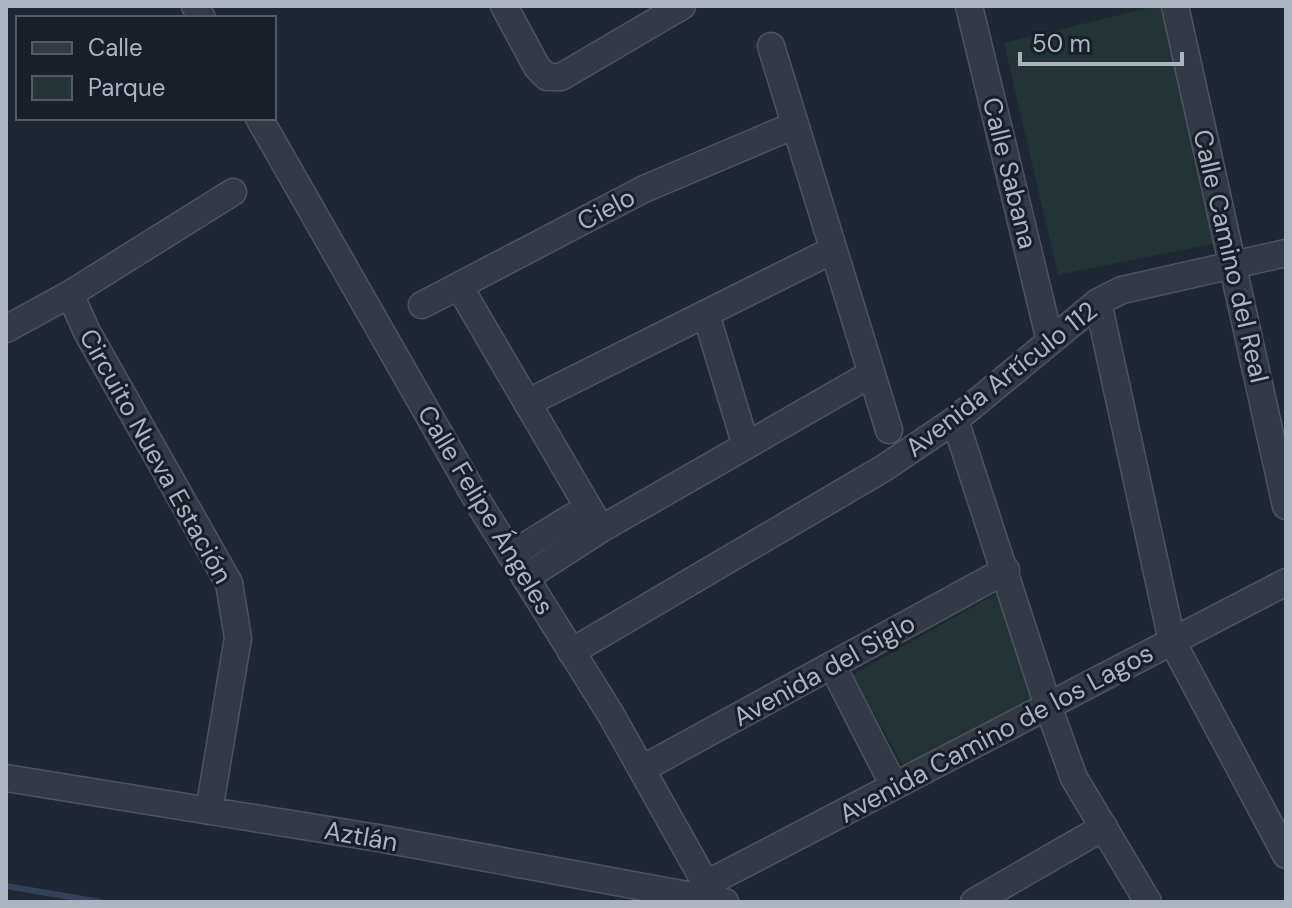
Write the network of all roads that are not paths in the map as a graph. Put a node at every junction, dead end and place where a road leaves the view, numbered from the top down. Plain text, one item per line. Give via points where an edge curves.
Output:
1 (504, 6) edge
2 (682, 6) edge
3 (969, 6) edge
4 (1175, 6) edge
5 (771, 46) dead end
6 (260, 120) edge
7 (795, 125) junction
8 (233, 192) dead end
9 (833, 250) junction
10 (1286, 253) edge
11 (1233, 265) junction
12 (459, 286) junction
13 (70, 294) junction
14 (1098, 302) junction
15 (422, 305) dead end
16 (706, 314) junction
17 (6, 329) edge
18 (1050, 341) junction
19 (871, 374) junction
20 (527, 403) junction
21 (955, 420) junction
22 (889, 430) dead end
23 (746, 446) junction
24 (1286, 506) edge
25 (601, 529) junction
26 (511, 555) junction
27 (1006, 570) junction
28 (525, 578) junction
29 (1286, 582) edge
30 (1172, 641) junction
31 (571, 652) junction
32 (832, 665) junction
33 (1048, 706) junction
34 (642, 769) junction
35 (6, 778) edge
36 (894, 786) junction
37 (209, 811) junction
38 (1104, 827) junction
39 (1286, 855) edge
40 (716, 895) edge
41 (974, 902) edge
42 (1148, 902) edge

1 - 2 street via 547,77 561,77
3 - 18 street, Calle Sabana
4 - 11 street, Calle Camino del Real
5 - 7 street
6 - 26 street, Calle Felipe Ángeles
7 - 9 street
7 - 12 street, Cielo via 644,189
8 - 13 street
9 - 16 street
9 - 19 street
10 - 11 street, Avenida Artículo 112
11 - 14 street, Avenida Artículo 112 via 1122,290
11 - 24 street, Calle Camino del Real
12 - 15 street, Cielo
12 - 20 street
13 - 17 street
13 - 37 street, Circuito Nueva Estación via 229,583 238,638
14 - 18 street, Avenida Artículo 112
14 - 30 street
16 - 20 street
16 - 23 street
18 - 21 street, Avenida Artículo 112
19 - 22 street
19 - 23 street
20 - 25 street
21 - 27 street
21 - 31 street, Avenida Artículo 112 via 884,468
23 - 25 street
25 - 26 street via 572,517
25 - 28 street
26 - 28 street, Calle Felipe Ángeles
27 - 32 street, Avenida del Siglo
27 - 33 street
28 - 31 street, Calle Felipe Ángeles
29 - 30 street, Avenida Camino de los Lagos
30 - 33 street, Avenida Camino de los Lagos
30 - 39 street
31 - 34 street, Calle Felipe Ángeles
32 - 34 street, Avenida del Siglo
32 - 36 street
33 - 36 street, Avenida Camino de los Lagos
33 - 38 street via 1074,778
34 - 40 street, Calle Felipe Ángeles
35 - 37 street, Aztlán
36 - 40 street, Avenida Camino de los Lagos
37 - 40 street, Aztlán
38 - 41 street
38 - 42 street

